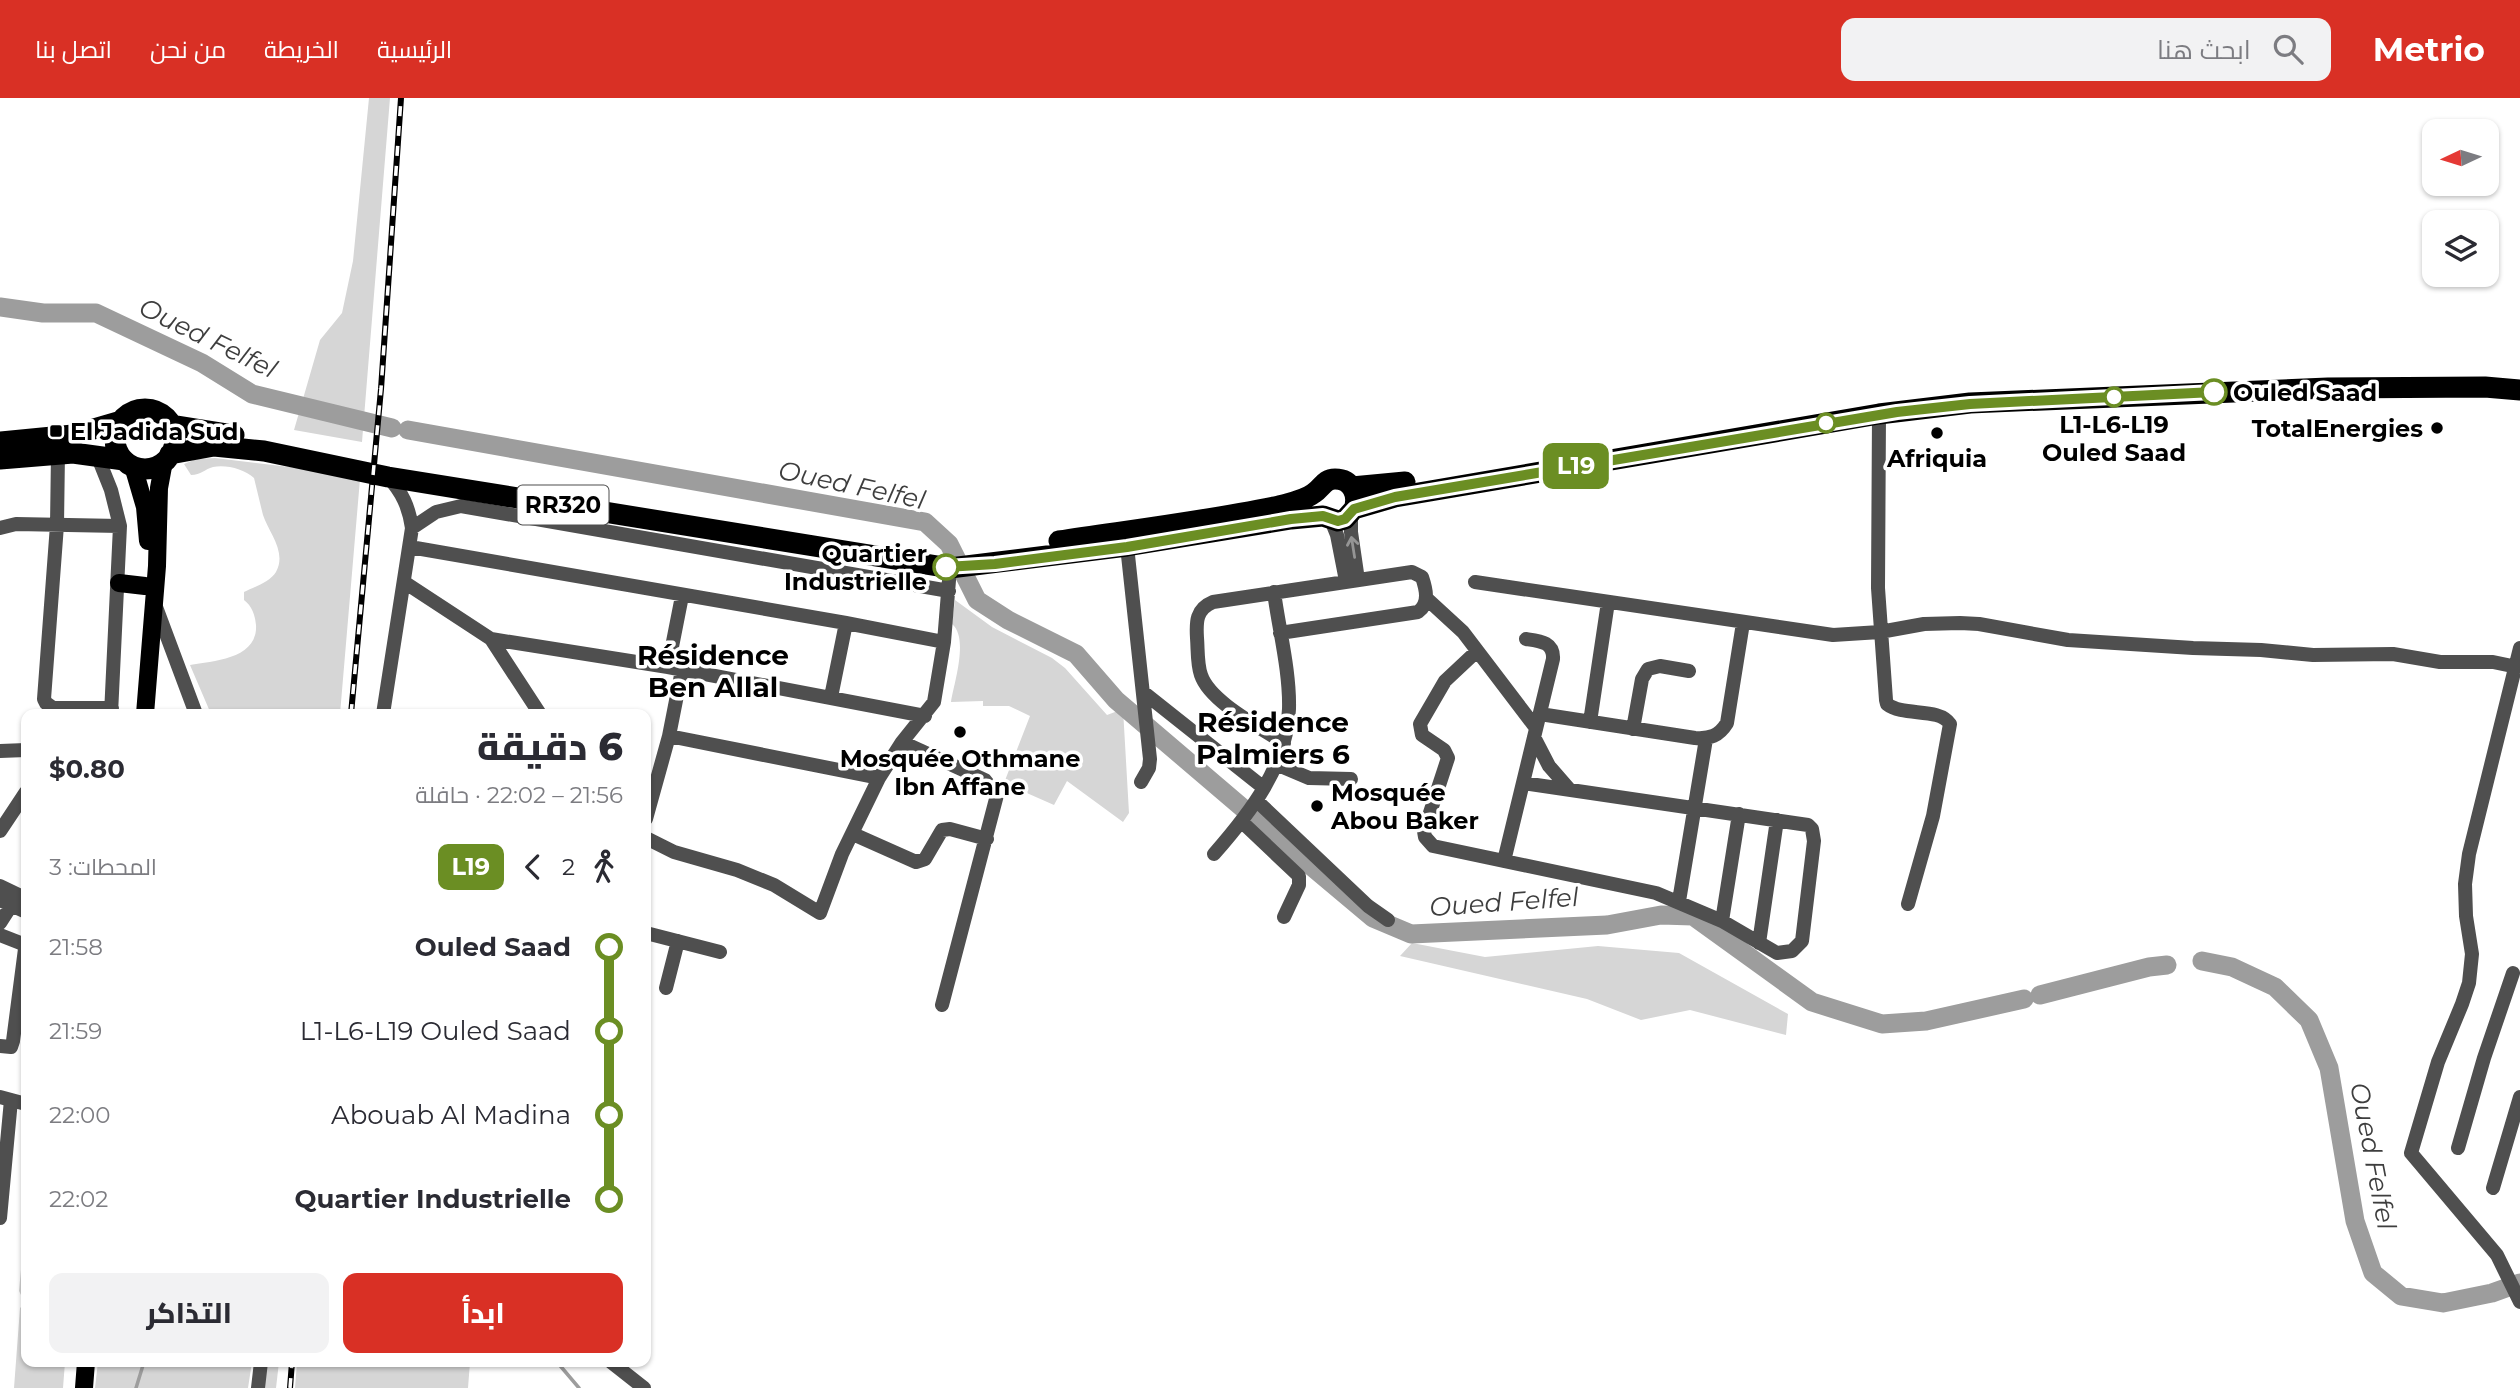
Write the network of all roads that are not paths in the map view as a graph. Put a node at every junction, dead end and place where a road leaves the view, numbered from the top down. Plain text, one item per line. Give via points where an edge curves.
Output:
1 (2520, 380) edge
2 (2520, 390) edge
3 (1879, 414) junction
4 (121, 421) junction
5 (171, 425) junction
6 (0, 442) edge
7 (58, 453) junction
8 (97, 455) junction
9 (167, 457) junction
10 (0, 458) edge
11 (129, 463) junction
12 (388, 477) junction
13 (1352, 487) junction
14 (1316, 492) junction
15 (1340, 515) junction
16 (57, 525) junction
17 (120, 526) junction
18 (0, 528) edge
19 (412, 528) junction
20 (410, 547) junction
21 (1127, 547) junction
22 (957, 563) junction
23 (1352, 581) junction
24 (404, 582) junction
25 (1475, 582) dead end
26 (119, 583) junction
27 (145, 586) junction
28 (949, 592) junction
29 (1274, 592) junction
30 (682, 596) junction
31 (1426, 598) junction
32 (1608, 602) junction
33 (154, 604) junction
34 (1743, 622) junction
35 (846, 623) junction
36 (1880, 632) junction
37 (1280, 633) junction
38 (491, 639) junction
39 (1526, 639) dead end
40 (944, 642) junction
41 (2520, 648) edge
42 (1477, 651) junction
43 (2516, 667) junction
44 (675, 669) junction
45 (1689, 671) dead end
46 (831, 697) junction
47 (1143, 697) junction
48 (72, 709) edge
49 (111, 709) edge
50 (134, 709) edge
51 (145, 709) edge
52 (194, 709) edge
53 (384, 709) edge
54 (537, 709) edge
55 (925, 716) junction
56 (1590, 722) junction
57 (1537, 726) junction
58 (1633, 729) junction
59 (669, 736) junction
60 (1706, 739) junction
61 (902, 742) junction
62 (1284, 743) junction
63 (21, 750) edge
64 (0, 751) edge
65 (1276, 764) junction
66 (879, 778) junction
67 (1351, 779) dead end
68 (1140, 782) dead end
69 (1523, 783) junction
70 (1570, 790) junction
71 (21, 800) edge
72 (651, 801) edge
73 (1252, 807) junction
74 (1694, 808) junction
75 (1739, 814) junction
76 (1777, 820) junction
77 (0, 831) edge
78 (853, 834) junction
79 (987, 839) junction
80 (651, 840) edge
81 (1214, 854) dead end
82 (1504, 861) junction
83 (0, 886) edge
84 (14, 900) edge
85 (1679, 901) junction
86 (1908, 904) dead end
87 (1284, 917) dead end
88 (1388, 920) dead end
89 (1722, 921) junction
90 (0, 923) edge
91 (651, 934) edge
92 (0, 935) edge
93 (678, 941) junction
94 (21, 942) edge
95 (1759, 943) junction
96 (720, 952) dead end
97 (2513, 973) dead end
98 (21, 980) edge
99 (666, 988) dead end
100 (942, 1005) dead end
101 (0, 1046) edge
102 (2520, 1097) edge
103 (5, 1099) edge
104 (2458, 1148) dead end
105 (2493, 1188) dead end
106 (0, 1217) edge
107 (2515, 1291) edge
108 (76, 1367) edge
109 (86, 1367) edge
110 (260, 1367) edge
111 (617, 1367) edge
112 (74, 1388) edge
113 (84, 1388) edge
114 (258, 1388) edge
115 (644, 1388) edge

1 - 13 highway, RR320 via 2350,376 2185,380 1966,394 1889,402
2 - 3 highway, RR320 via 2410,387 2209,392 1970,404
3 - 15 highway, RR320 via 1395,497
3 - 36 street
4 - 5 highway, RR320 via 144,409 157,411
4 - 6 highway, RR320 via 73,435
4 - 11 highway via 115,438 117,450
5 - 9 highway via 175,436
5 - 22 highway, RR320
7 - 8 highway, RR320
7 - 10 highway, RR320
7 - 16 street
8 - 11 highway, RR320
8 - 17 street
9 - 11 highway, RR320 via 146,468
9 - 12 highway, RR320 via 199,447 228,446
9 - 33 main road via 159,488
11 - 27 main road via 147,520
12 - 19 street via 402,495
12 - 22 highway, RR320
13 - 14 highway, RR320 via 1332,479
13 - 15 highway via 1357,498
14 - 15 highway via 1316,506
14 - 22 highway, RR320 via 1276,506
15 - 21 highway, RR320
15 - 23 street via 1338,535
16 - 17 street
16 - 18 street
16 - 48 street via 44,699 53,708
17 - 26 street
19 - 20 street
19 - 28 street via 436,512 461,506
20 - 24 street
20 - 30 street
21 - 22 highway, RR320
21 - 47 street
22 - 28 street
23 - 29 street
23 - 31 street via 1416,572 1422,577
24 - 38 street
24 - 53 street
25 - 32 street
26 - 27 main road
26 - 49 street
27 - 50 main road
28 - 40 street
29 - 37 street
29 - 62 street via 1207,604 1199,612 1196,629 1199,671 1209,690
30 - 35 street
30 - 44 street
31 - 37 street via 1418,612
31 - 42 street via 1454,622
32 - 34 street
32 - 56 street
33 - 51 main road
33 - 52 street
34 - 36 street via 1833,635
34 - 60 street via 1727,723
35 - 40 street
35 - 46 street
36 - 43 street via 1960,623 2079,641 2313,655 2393,654
36 - 86 street via 1887,704 1942,717 1950,724 1933,816
37 - 62 street via 1289,708
38 - 44 street
38 - 54 street
39 - 57 street via 1545,642 1553,652
40 - 55 street via 934,702
41 - 43 street
42 - 57 street
42 - 82 street via 1445,681 1420,724 1422,735 1448,758 1424,837 1433,846
43 - 107 street via 2469,854 2465,884 2472,954 2469,983 2438,1062 2411,1153 2497,1255
44 - 46 street
44 - 59 street
45 - 58 street via 1660,666 1648,669
46 - 55 street
47 - 68 street via 1150,756
47 - 73 street
55 - 61 street
56 - 57 street
56 - 58 street
57 - 69 street
57 - 70 street via 1549,766
58 - 60 street
59 - 66 street
59 - 72 street
60 - 74 street
61 - 66 street
61 - 79 street via 985,780 997,795
62 - 65 street
63 - 64 street
65 - 67 street via 1309,778
65 - 73 street
66 - 78 street
69 - 70 street
69 - 82 street
70 - 74 street
71 - 77 street
73 - 81 street
73 - 87 street via 1299,876
73 - 88 street
74 - 75 street
74 - 85 street
75 - 76 street
75 - 89 street
76 - 95 street
76 - 95 street via 1808,825 1814,835 1802,941 1784,953
78 - 79 street via 916,862 925,859 942,830
78 - 80 street via 820,913 774,885
79 - 100 street
82 - 85 street
83 - 84 street
84 - 90 street
85 - 89 street
89 - 95 street
91 - 93 street
92 - 94 street
93 - 96 street
93 - 99 street
97 - 104 street
98 - 101 street via 13,1041 11,1047
102 - 105 street
103 - 106 street
108 - 112 main road
109 - 113 main road
110 - 114 street
111 - 115 street

